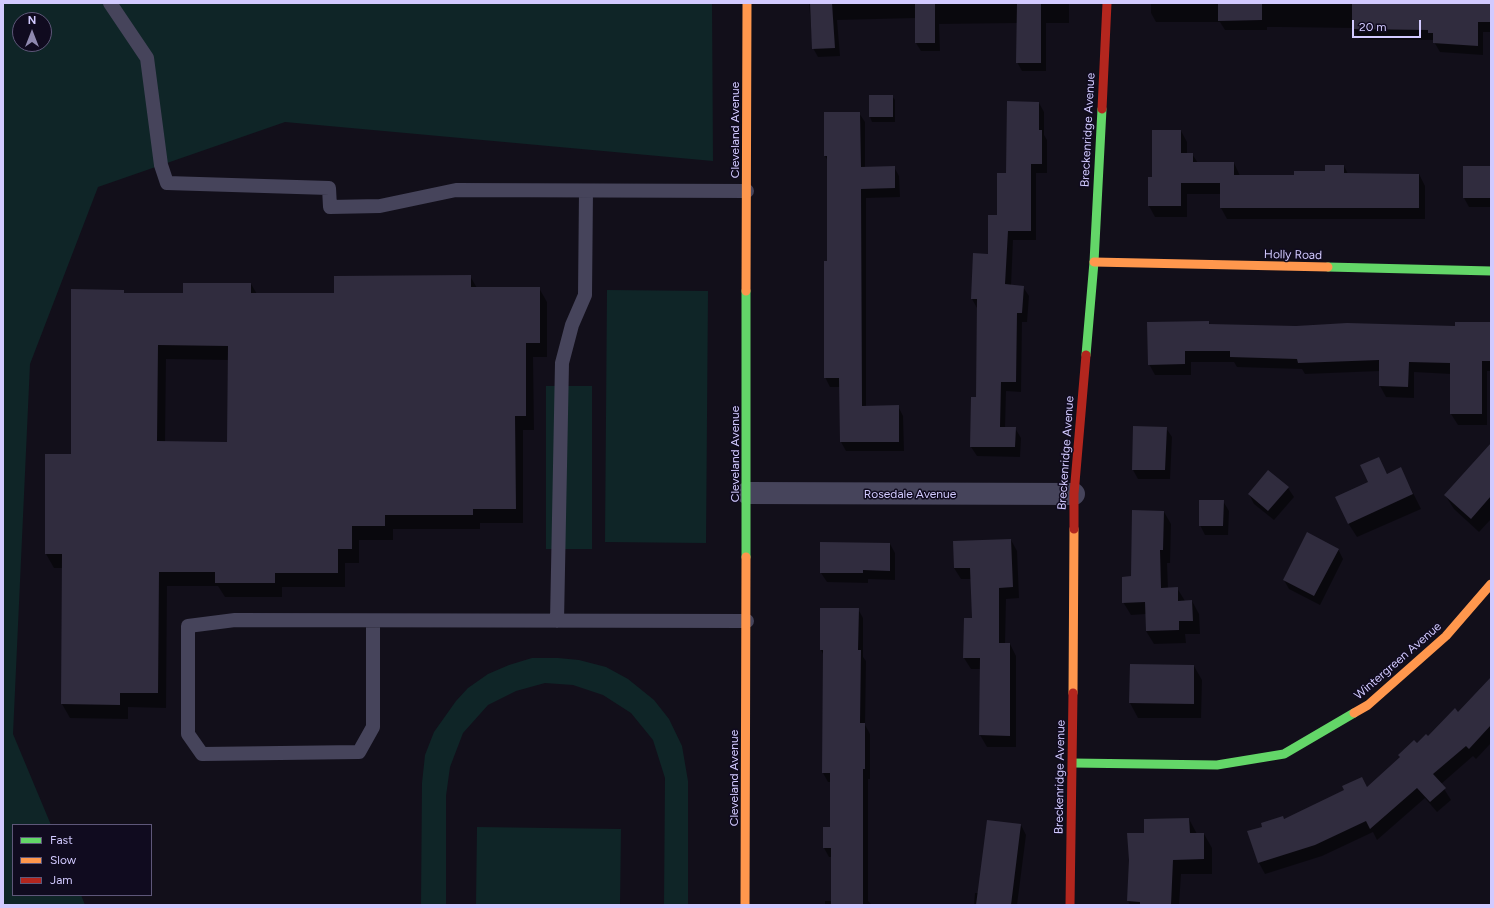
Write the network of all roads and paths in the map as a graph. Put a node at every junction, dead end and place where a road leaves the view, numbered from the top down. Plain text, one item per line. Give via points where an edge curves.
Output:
1 (110, 3) edge
2 (747, 3) edge
3 (1107, 3) edge
4 (586, 191) junction
5 (747, 191) junction
6 (1094, 262) junction
7 (1491, 271) edge
8 (747, 493) junction
9 (1074, 494) junction
10 (1491, 584) edge
11 (373, 621) junction
12 (556, 621) junction
13 (746, 621) junction
14 (1073, 763) junction
15 (745, 905) edge
16 (1070, 905) edge

1 - 4 lane via 147,58 161,165 167,183 329,188 330,207 380,206 456,190
2 - 5 street, Cleveland Avenue
3 - 6 street, Breckenridge Avenue
4 - 5 lane
4 - 12 lane via 585,295 572,325 562,363
5 - 8 street, Cleveland Avenue
6 - 7 street, Holly Road
6 - 9 street, Breckenridge Avenue
8 - 9 street, Rosedale Avenue
8 - 13 street, Cleveland Avenue
9 - 14 street, Breckenridge Avenue
10 - 14 street, Wintergreen Avenue via 1446,636 1368,705 1284,754 1217,765
11 - 11 lane via 235,620 188,626 188,734 202,754 359,752 373,727
11 - 12 lane
12 - 13 lane
13 - 15 street, Cleveland Avenue
14 - 16 street, Breckenridge Avenue

